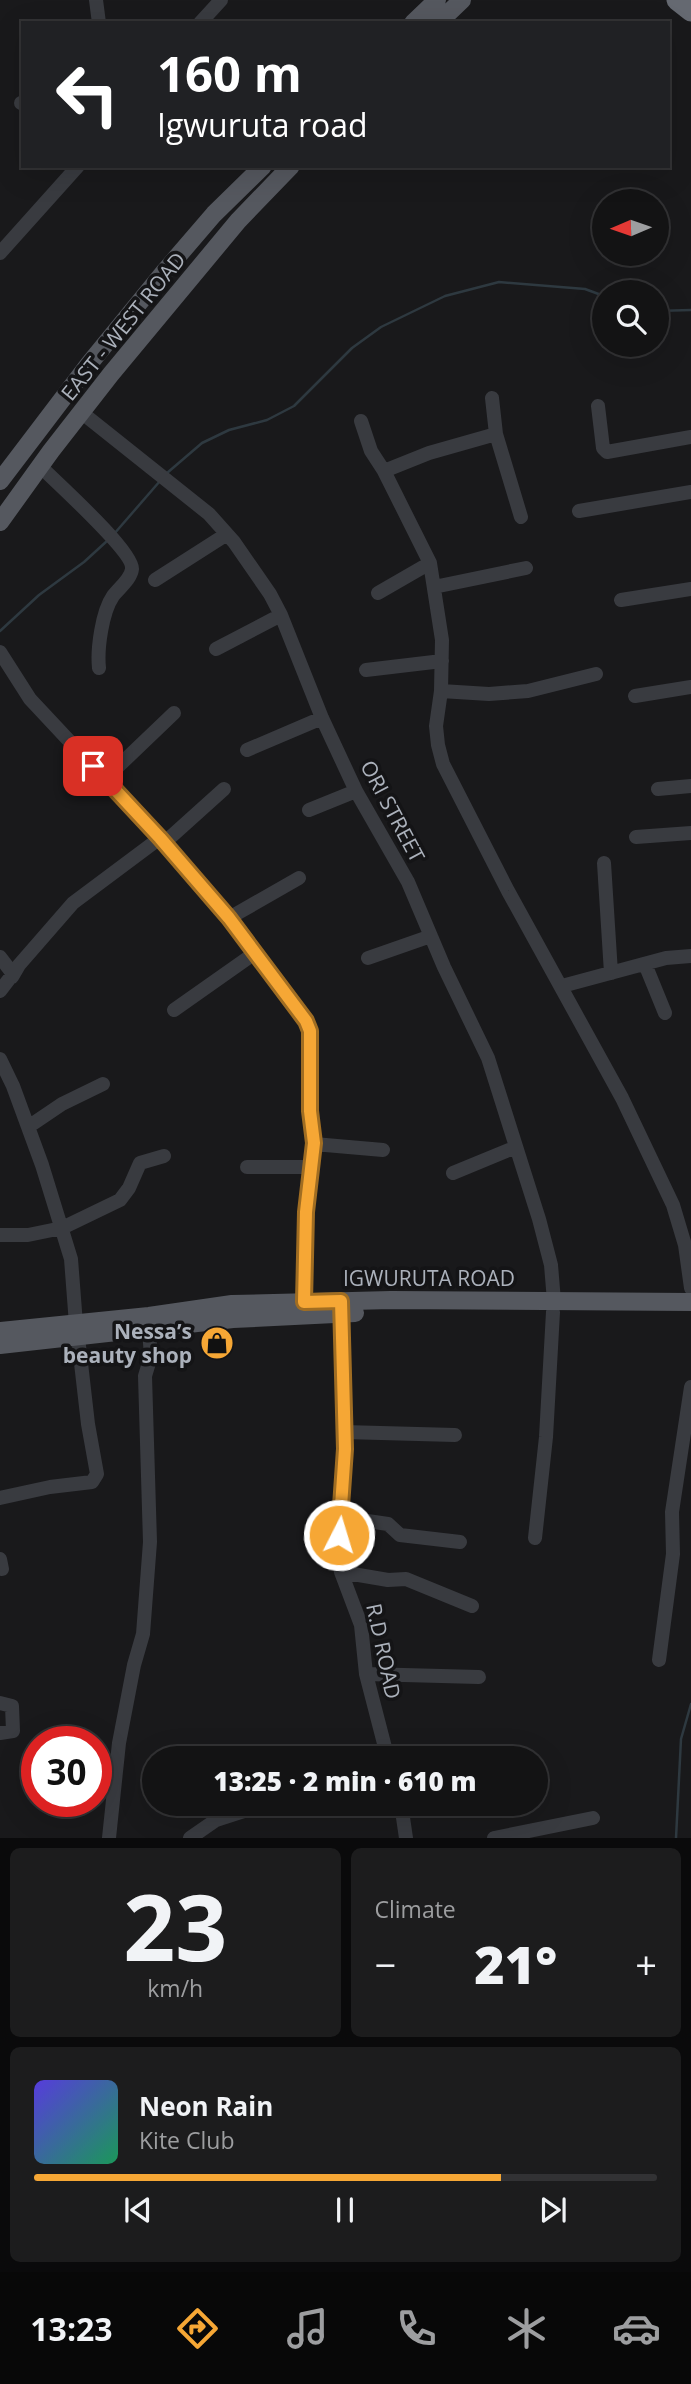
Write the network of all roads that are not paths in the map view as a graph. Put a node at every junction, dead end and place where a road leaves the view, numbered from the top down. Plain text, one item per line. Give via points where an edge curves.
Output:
1 (96, 0) edge
2 (221, 0) edge
3 (437, 0) edge
4 (463, 0) edge
5 (677, 0) edge
6 (691, 11) edge
7 (99, 21) edge
8 (202, 21) edge
9 (415, 21) edge
10 (441, 21) edge
11 (76, 168) edge
12 (261, 168) edge
13 (289, 168) edge
14 (0, 253) edge
15 (492, 398) dead end
16 (598, 406) dead end
17 (81, 412) junction
18 (361, 421) dead end
19 (496, 434) junction
20 (691, 437) edge
21 (40, 466) junction
22 (384, 471) junction
23 (0, 481) edge
24 (691, 492) edge
25 (579, 511) dead end
26 (522, 517) dead end
27 (0, 522) edge
28 (227, 534) junction
29 (430, 562) junction
30 (526, 568) dead end
31 (155, 580) dead end
32 (434, 587) junction
33 (691, 589) edge
34 (378, 593) dead end
35 (621, 600) dead end
36 (281, 615) junction
37 (216, 649) dead end
38 (0, 652) edge
39 (442, 661) junction
40 (99, 668) dead end
41 (366, 670) dead end
42 (596, 674) dead end
43 (691, 687) edge
44 (441, 691) junction
45 (635, 696) dead end
46 (174, 713) dead end
47 (322, 718) junction
48 (247, 750) dead end
49 (105, 779) junction
50 (691, 786) edge
51 (224, 789) dead end
52 (658, 789) dead end
53 (356, 791) junction
54 (309, 810) dead end
55 (691, 832) edge
56 (636, 837) dead end
57 (162, 840) junction
58 (604, 863) dead end
59 (299, 878) dead end
60 (229, 918) junction
61 (430, 936) junction
62 (255, 953) junction
63 (691, 956) edge
64 (0, 957) edge
65 (368, 958) dead end
66 (645, 964) junction
67 (611, 973) junction
68 (12, 977) junction
69 (562, 986) junction
70 (0, 991) edge
71 (174, 1010) dead end
72 (665, 1013) dead end
73 (0, 1059) edge
74 (103, 1084) dead end
75 (28, 1127) junction
76 (314, 1143) junction
77 (516, 1147) junction
78 (383, 1150) dead end
79 (164, 1156) dead end
80 (247, 1167) dead end
81 (312, 1167) junction
82 (453, 1173) dead end
83 (62, 1228) junction
84 (0, 1235) edge
85 (691, 1288) edge
86 (304, 1302) junction
87 (691, 1302) edge
88 (553, 1306) junction
89 (341, 1307) junction
90 (691, 1315) edge
91 (0, 1322) edge
92 (149, 1330) junction
93 (0, 1331) edge
94 (77, 1331) junction
95 (42, 1334) junction
96 (0, 1345) edge
97 (0, 1355) edge
98 (691, 1387) edge
99 (344, 1433) junction
100 (455, 1435) dead end
101 (0, 1498) edge
102 (340, 1517) junction
103 (535, 1538) dead end
104 (460, 1542) dead end
105 (341, 1572) junction
106 (472, 1606) dead end
107 (659, 1660) dead end
108 (366, 1674) junction
109 (479, 1677) dead end
110 (0, 1703) edge
111 (0, 1733) edge
112 (385, 1746) edge
113 (228, 1816) edge
114 (403, 1816) edge
115 (593, 1818) dead end
116 (108, 1838) edge
117 (190, 1838) edge
118 (406, 1838) edge
119 (494, 1838) edge

1 - 7 street
2 - 8 street
3 - 9 main road
4 - 10 main road
5 - 6 highway
11 - 14 street
12 - 23 main road, EAST - WEST ROAD via 166,271
13 - 17 main road, EAST - WEST ROAD via 238,221
15 - 19 street
16 - 20 street via 607,452
17 - 21 main road, EAST - WEST ROAD
17 - 28 street, ORI STREET via 209,514
18 - 22 street
19 - 22 street
19 - 26 street
21 - 27 main road, EAST - WEST ROAD
21 - 40 street via 117,543 132,567 110,603 97,653
22 - 29 street
24 - 25 street
28 - 31 street
28 - 36 street, ORI STREET
29 - 32 street
29 - 34 street
30 - 32 street
32 - 39 street
33 - 35 street
36 - 37 street
36 - 47 street, ORI STREET
38 - 49 street via 30,699
39 - 41 street
39 - 44 street
42 - 44 street via 528,691
43 - 45 street
44 - 69 street via 436,726 443,764
46 - 49 street
47 - 48 street
47 - 53 street, ORI STREET
49 - 57 street
50 - 52 street
51 - 57 street
53 - 54 street
53 - 61 street, ORI STREET via 408,882
55 - 56 street
57 - 60 street
57 - 68 street via 73,904
58 - 67 street
59 - 60 street
60 - 62 street
61 - 65 street
61 - 77 street, ORI STREET via 488,1058
62 - 71 street
62 - 76 street via 310,1031
63 - 66 street
64 - 68 street
66 - 67 street
66 - 72 street
67 - 69 street
68 - 70 street
69 - 85 street via 673,1205
73 - 75 street
74 - 75 street
75 - 83 street
76 - 78 street
76 - 81 street
77 - 82 street
77 - 88 street, ORI STREET via 548,1253
79 - 83 street via 140,1163 120,1200
80 - 81 street
81 - 86 street
83 - 84 street
83 - 94 street via 71,1259
86 - 89 main road, IGWURUTA ROAD
86 - 94 main road, IGWURUTA ROAD via 232,1304
87 - 88 main road, IGWURUTA ROAD
88 - 89 main road, IGWURUTA ROAD
88 - 90 main road, IGWURUTA ROAD
88 - 103 street, ORI STREET
89 - 92 main road, IGWURUTA ROAD
89 - 99 street, R.D ROAD
91 - 95 street
92 - 94 main road, IGWURUTA ROAD
92 - 116 street via 151,1356 145,1376 150,1542 143,1634 119,1742
93 - 95 main road, IGWURUTA ROAD
94 - 95 main road, IGWURUTA ROAD
94 - 101 street via 97,1474 92,1482
95 - 96 main road, IGWURUTA ROAD
95 - 97 street
98 - 107 street via 672,1512 673,1554
99 - 100 street
99 - 102 street, R.D ROAD
102 - 104 street via 388,1524 400,1535
102 - 105 street, R.D ROAD
105 - 106 street via 406,1579
105 - 108 street, R.D ROAD via 361,1625
108 - 109 street
108 - 112 street, R.D ROAD
110 - 111 street via 12,1706 13,1731
113 - 117 street
114 - 118 street
115 - 119 street

